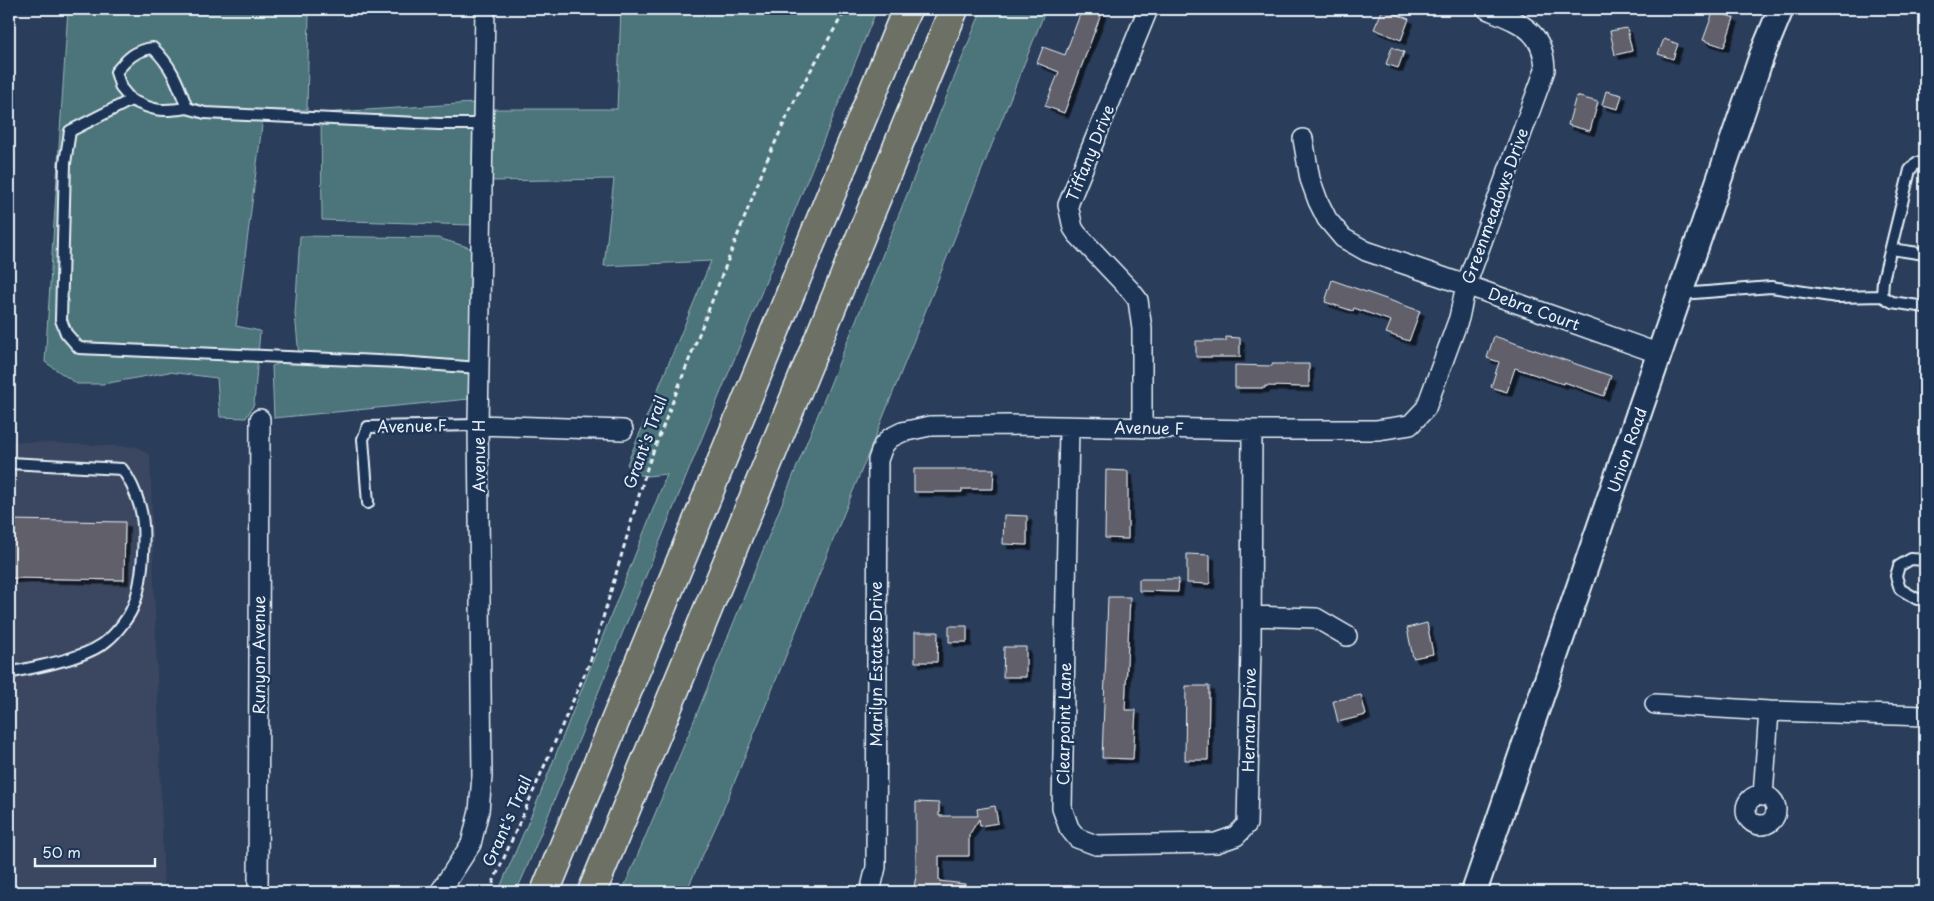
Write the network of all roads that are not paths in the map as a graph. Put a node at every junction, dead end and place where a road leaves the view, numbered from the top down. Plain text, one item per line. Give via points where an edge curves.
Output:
1 (484, 9) edge
2 (907, 9) edge
3 (954, 9) edge
4 (1148, 9) edge
5 (1487, 9) edge
6 (1781, 9) edge
7 (131, 100) junction
8 (186, 108) junction
9 (483, 124) junction
10 (1303, 139) dead end
11 (1925, 164) edge
12 (1891, 250) junction
13 (1925, 254) edge
14 (1466, 285) junction
15 (1681, 294) junction
16 (1882, 296) junction
17 (1925, 306) edge
18 (1660, 354) junction
19 (479, 368) junction
20 (260, 419) dead end
21 (478, 425) junction
22 (1410, 425) joint
23 (1069, 427) junction
24 (1142, 428) junction
25 (623, 430) dead end
26 (1252, 430) junction
27 (890, 438) joint
28 (9, 463) edge
29 (368, 503) dead end
30 (1925, 560) edge
31 (1925, 600) edge
32 (1251, 616) junction
33 (1347, 636) dead end
34 (9, 672) edge
35 (1655, 704) dead end
36 (1769, 710) junction
37 (1925, 716) edge
38 (1763, 796) dead end
39 (1247, 824) joint
40 (258, 892) edge
41 (440, 892) edge
42 (545, 892) edge
43 (592, 892) edge
44 (870, 892) edge
45 (1474, 892) edge

1 - 9 street, Avenue H
2 - 42 highway
3 - 43 highway
4 - 24 street, Tiffany Drive via 1068,206 1077,234 1138,300 1142,330
5 - 14 street, Greenmeadows Drive via 1519,22 1538,38 1543,49 1545,70
6 - 15 street, Union Road via 1762,55
7 - 8 lane via 152,110
7 - 8 lane via 121,88 116,72 127,58 142,49 153,48 177,80
7 - 19 lane via 70,131 65,163 62,320 66,333 79,348
8 - 9 lane via 205,113 252,116
9 - 19 street, Avenue H
10 - 14 street, Debra Court via 1310,179 1318,201 1327,219 1343,238 1366,251
11 - 12 lane via 1916,163 1910,170
12 - 13 lane
12 - 16 lane
14 - 18 street, Debra Court
14 - 22 street, Greenmeadows Drive via 1459,318 1426,408
15 - 16 lane via 1771,287 1837,297
15 - 18 street, Union Road
16 - 17 lane via 1892,302
18 - 45 street, Union Road
19 - 21 street, Avenue H
20 - 40 street, Runyon Avenue
21 - 25 street, Avenue F
21 - 29 lane, Avenue F via 368,427 362,439
21 - 41 street, Avenue H via 482,733 479,811 471,844
22 - 26 street, Avenue F via 1377,430
23 - 24 street, Avenue F
23 - 27 street, Avenue F via 930,426
23 - 39 street, Clearpoint Lane via 1062,808 1069,828 1077,838 1096,845 1216,843 1236,836
24 - 26 street, Avenue F
26 - 32 street, Hernan Drive
27 - 44 street, Marilyn Estates Drive via 878,460 876,867
28 - 34 lane via 122,470 132,483 141,509 142,538 141,583 132,610 109,640 86,654
30 - 31 lane via 1910,559 1899,566 1896,576 1900,589
32 - 33 street via 1316,618
32 - 39 street, Hernan Drive
35 - 36 street
36 - 37 street
36 - 38 street

